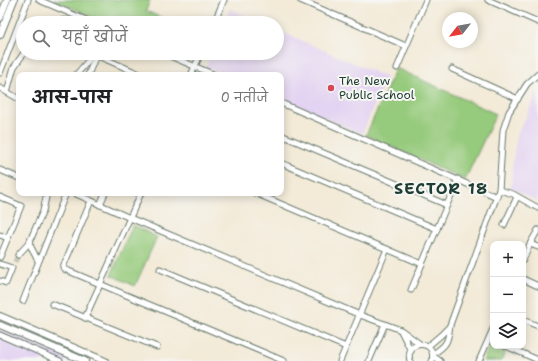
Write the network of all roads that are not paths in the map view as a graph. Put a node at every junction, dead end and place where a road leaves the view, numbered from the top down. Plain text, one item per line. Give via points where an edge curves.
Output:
1 (7, 0) edge
2 (14, 0) edge
3 (28, 0) edge
4 (39, 0) edge
5 (224, 0) edge
6 (300, 0) edge
7 (426, 0) edge
8 (488, 0) edge
9 (24, 16) edge
10 (77, 16) edge
11 (217, 16) edge
12 (0, 18) edge
13 (538, 22) edge
14 (0, 35) edge
15 (16, 36) edge
16 (406, 46) junction
17 (18, 60) edge
18 (89, 60) edge
19 (93, 60) edge
20 (108, 60) edge
21 (181, 60) edge
22 (198, 60) edge
23 (195, 66) junction
24 (397, 68) dead end
25 (452, 69) dead end
26 (79, 72) edge
27 (89, 72) edge
28 (135, 72) edge
29 (192, 72) edge
30 (208, 72) edge
31 (0, 73) edge
32 (538, 74) edge
33 (0, 88) edge
34 (7, 92) junction
35 (16, 97) edge
36 (518, 99) junction
37 (284, 104) edge
38 (284, 136) edge
39 (284, 164) edge
40 (0, 170) edge
41 (16, 177) edge
42 (458, 179) junction
43 (499, 190) junction
44 (46, 196) edge
45 (65, 196) edge
46 (80, 196) edge
47 (104, 196) edge
48 (139, 196) edge
49 (262, 196) edge
50 (0, 197) edge
51 (496, 197) junction
52 (517, 197) junction
53 (91, 201) junction
54 (100, 205) junction
55 (447, 205) junction
56 (538, 208) edge
57 (130, 218) junction
58 (504, 225) dead end
59 (437, 228) junction
60 (538, 230) edge
61 (0, 235) edge
62 (8, 238) junction
63 (29, 243) junction
64 (530, 244) junction
65 (538, 247) edge
66 (388, 249) junction
67 (526, 253) edge
68 (18, 255) tunnel mouth
69 (0, 257) edge
70 (38, 260) junction
71 (15, 262) tunnel mouth
72 (0, 264) edge
73 (422, 264) junction
74 (12, 268) junction
75 (160, 269) dead end
76 (526, 280) edge
77 (0, 281) edge
78 (100, 284) junction
79 (538, 286) edge
80 (411, 290) dead end
81 (23, 301) dead end
82 (52, 304) dead end
83 (360, 315) junction
84 (0, 316) edge
85 (85, 318) junction
86 (526, 321) edge
87 (385, 324) junction
88 (450, 325) junction
89 (2, 326) edge
90 (538, 326) edge
91 (401, 330) junction
92 (1, 336) edge
93 (490, 342) edge
94 (420, 344) junction
95 (428, 346) junction
96 (157, 347) dead end
97 (346, 347) junction
98 (513, 349) edge
99 (410, 356) edge
100 (433, 357) edge
101 (49, 359) edge
102 (538, 360) edge
103 (60, 361) edge
104 (84, 361) edge
105 (105, 361) edge
106 (284, 361) edge
107 (340, 361) edge
108 (369, 361) edge
109 (405, 361) edge
110 (440, 361) edge
111 (479, 361) edge

1 - 12 main road
2 - 14 main road
3 - 9 street
4 - 10 street
5 - 11 street
6 - 16 street
7 - 16 street
8 - 13 street
15 - 31 street
16 - 24 street
17 - 34 street
18 - 26 street
19 - 27 street
20 - 28 street
21 - 23 street
22 - 23 street
23 - 29 street
23 - 30 street
25 - 36 street
32 - 36 street
33 - 34 street
34 - 35 street
36 - 43 street via 509,112 503,130
37 - 42 street
38 - 55 street
39 - 59 street
40 - 41 street
42 - 51 street
42 - 55 street
43 - 51 street
43 - 52 street
44 - 63 street
45 - 70 street
46 - 53 street
47 - 54 street
48 - 57 street
49 - 66 street
50 - 62 street via 21,206
51 - 88 street
52 - 56 street
52 - 58 street
53 - 54 street
53 - 78 street via 63,267
54 - 57 street
55 - 59 street
57 - 78 street
57 - 83 street
59 - 73 street
60 - 64 street
61 - 62 street
62 - 69 street
63 - 68 street
63 - 70 street
64 - 65 street
64 - 67 street
66 - 73 street
66 - 83 street
70 - 81 street
71 - 74 street
72 - 74 street
73 - 80 street
74 - 77 street via 6,283
75 - 97 street
76 - 79 street
78 - 85 street
78 - 106 street
82 - 85 street
83 - 87 street
83 - 97 street
84 - 105 main road
85 - 96 street
86 - 90 street
87 - 91 street
87 - 108 street
88 - 95 street via 442,336
88 - 100 street via 445,346
89 - 92 street
89 - 104 main road
91 - 94 street
91 - 99 street
92 - 101 street
93 - 111 street
94 - 95 street
94 - 99 street via 416,345
95 - 100 street
97 - 107 street
98 - 102 street
99 - 109 street
100 - 110 street
101 - 103 street

